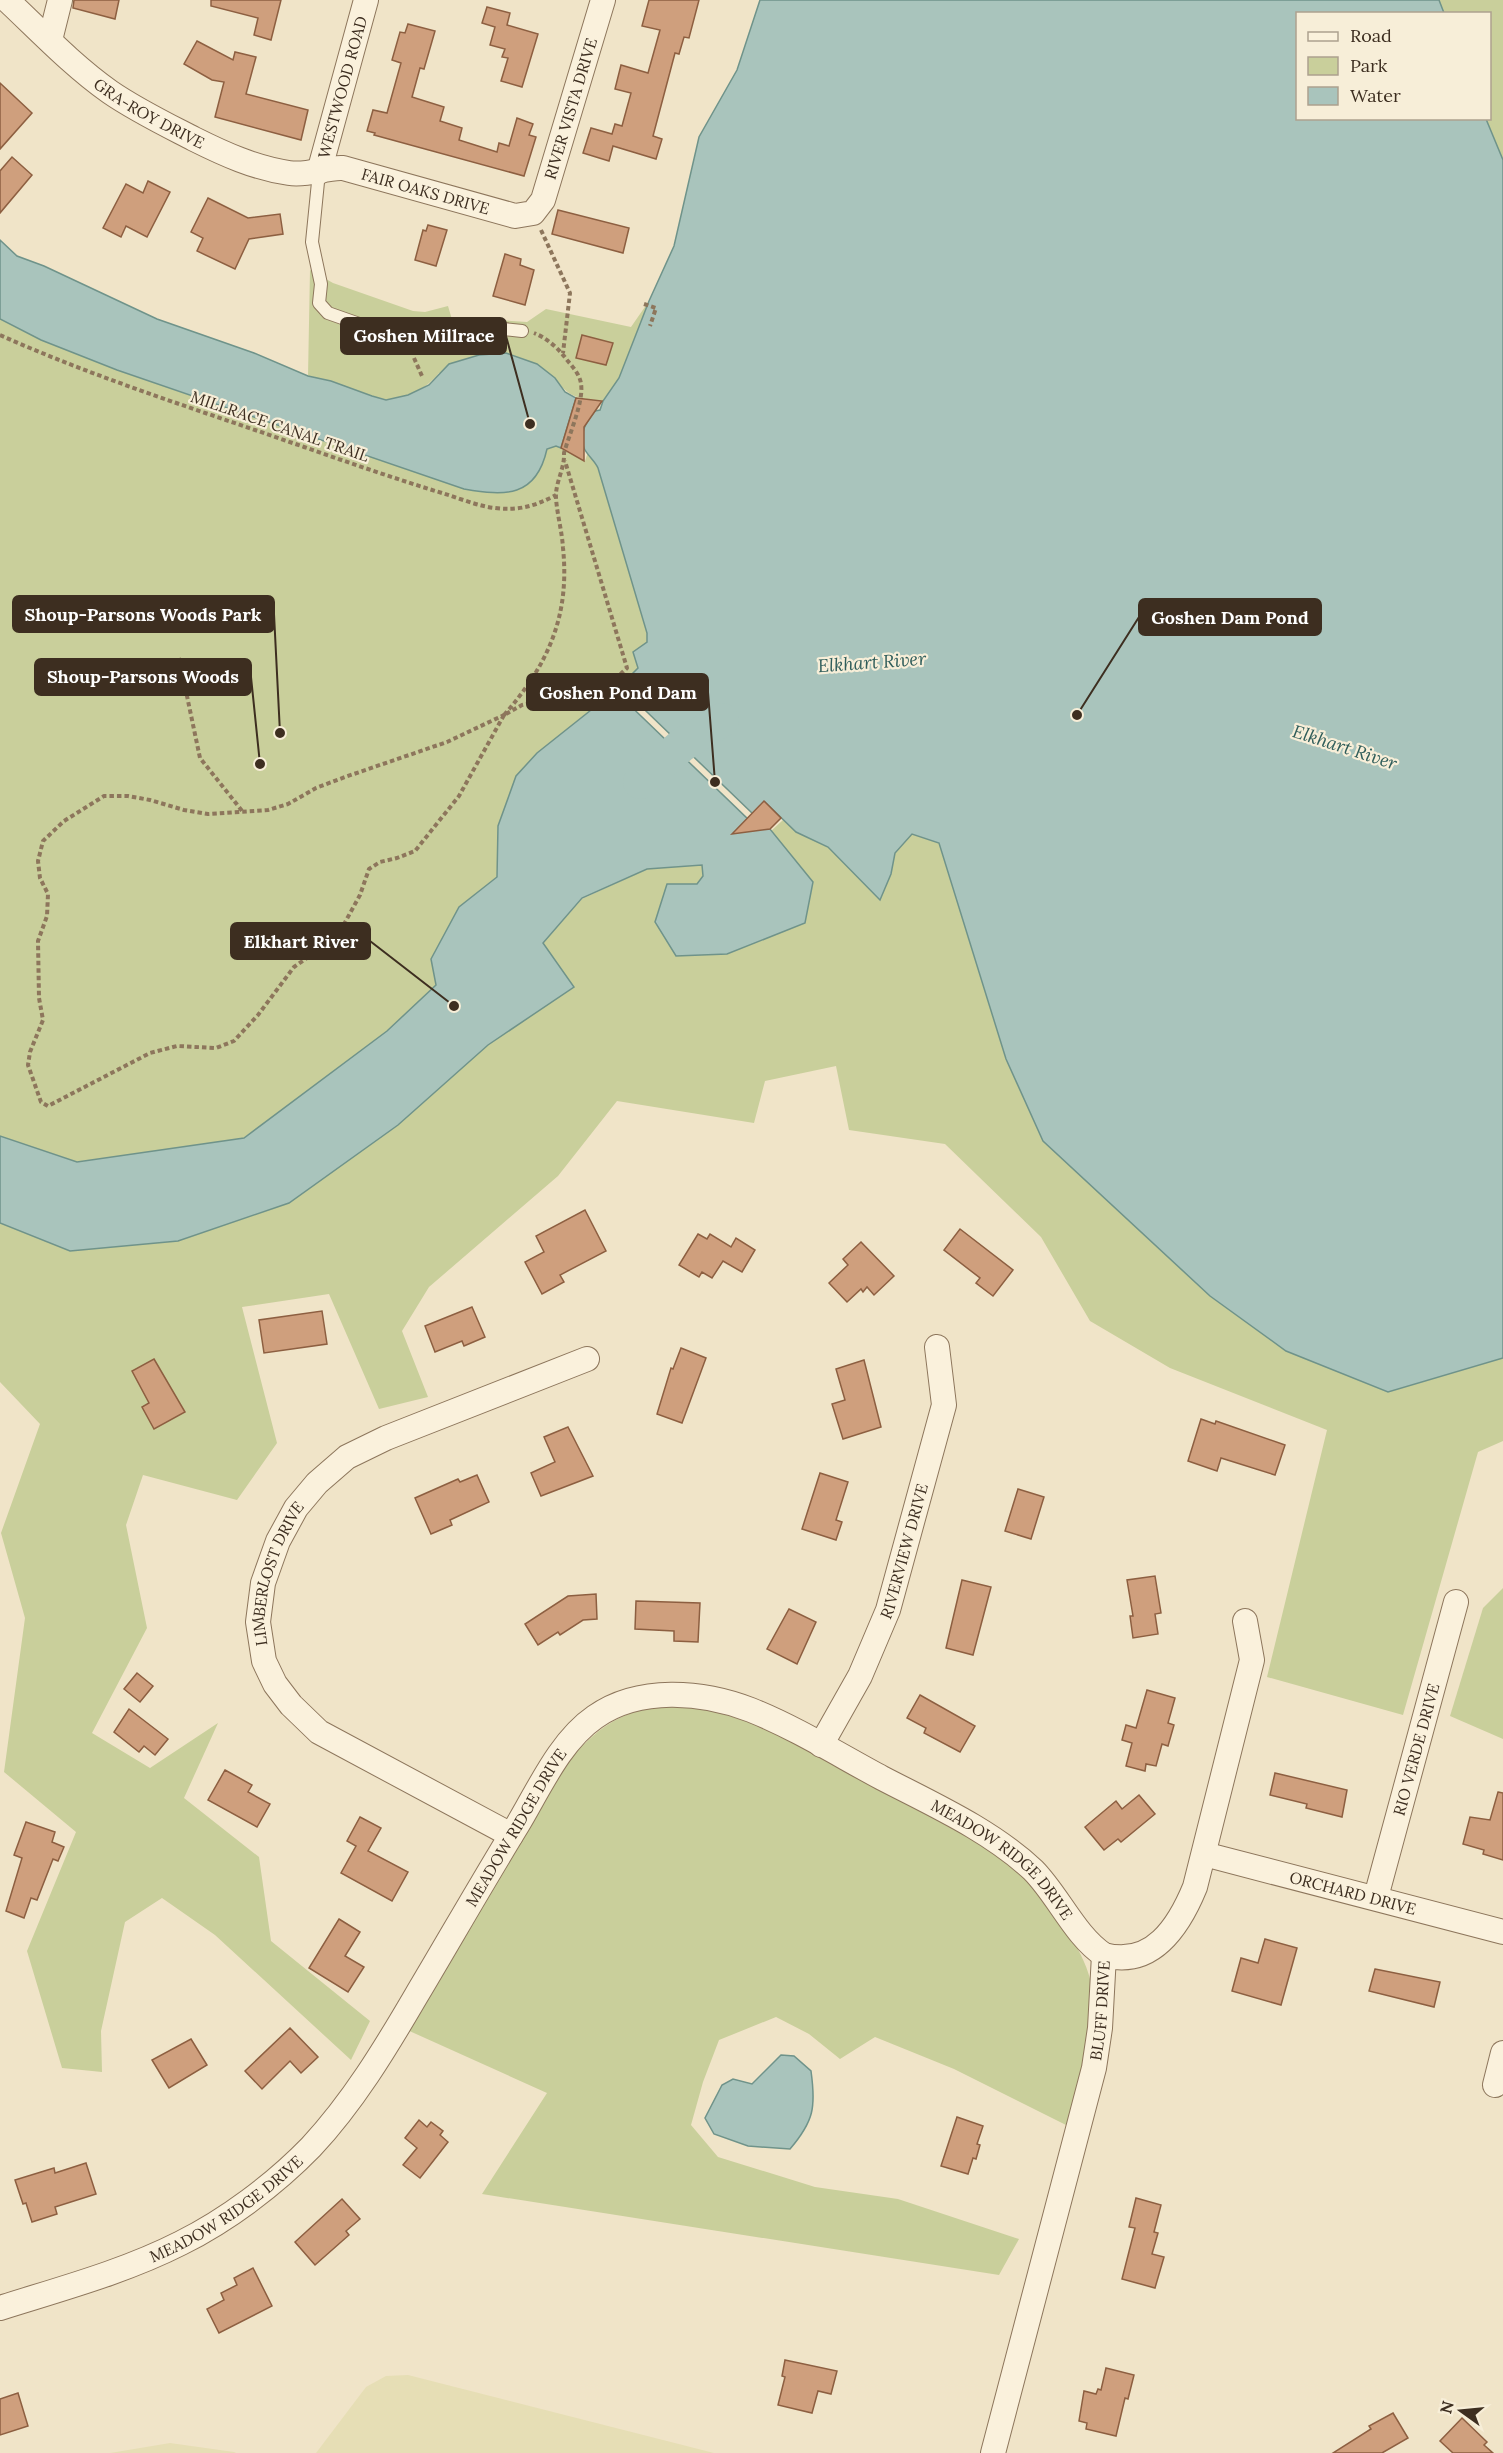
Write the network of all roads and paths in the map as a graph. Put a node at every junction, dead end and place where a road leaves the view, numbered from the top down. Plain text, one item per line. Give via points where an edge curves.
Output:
1 (7, 0) edge
2 (60, 0) edge
3 (366, 0) edge
4 (603, 0) edge
5 (50, 40) junction
6 (319, 172) junction
7 (533, 213) junction
8 (644, 304) dead end
9 (650, 326) dead end
10 (522, 331) joint
11 (0, 335) edge
12 (563, 354) junction
13 (565, 460) junction
14 (556, 495) junction
15 (179, 658) dead end
16 (504, 715) junction
17 (243, 813) junction
18 (937, 1347) dead end
19 (587, 1359) dead end
20 (1456, 1602) dead end
21 (1245, 1621) dead end
22 (821, 1745) junction
23 (511, 1835) junction
24 (1204, 1854) junction
25 (1376, 1898) junction
26 (1503, 1932) edge
27 (1104, 1955) junction
28 (1503, 2053) edge
29 (1495, 2085) dead end
30 (2, 2302) edge
31 (993, 2453) edge

1 - 5 street, GRA-ROY DRIVE
2 - 5 street
3 - 6 street, WESTWOOD ROAD
4 - 7 street, RIVER VISTA DRIVE via 544,197
5 - 6 street, GRA-ROY DRIVE via 111,93 207,145 262,168 290,173
6 - 7 street, FAIR OAKS DRIVE via 343,168 515,216
6 - 10 lane via 312,242 321,284 320,303 328,313 419,345 486,327
7 - 12 path via 570,292
8 - 9 path via 656,308
10 - 12 path via 545,338
11 - 14 path, MILLRACE CANAL TRAIL via 171,400 473,502 518,510
12 - 13 path via 581,382
13 - 14 path
13 - 16 path via 627,668 593,700 543,700
14 - 16 path via 564,558 560,616 542,663
15 - 17 path via 200,758
16 - 17 path via 447,742 316,788 288,804
16 - 17 path via 459,796 415,851 369,868 360,895 337,937 294,968 234,1041 216,1048 177,1046 150,1053 48,1106 41,1102 28,1065 43,1020 37,967 38,941 47,916 48,894 40,878 38,861 43,841 64,821 104,796 128,796 208,814
18 - 22 street, RIVERVIEW DRIVE via 944,1405 888,1610 860,1676
19 - 23 street, LIMBERLOST DRIVE via 346,1457 296,1509 262,1583 258,1622 264,1661 291,1705 319,1732
20 - 25 street, RIO VERDE DRIVE
21 - 24 street, BLUFF DRIVE via 1252,1660
22 - 23 street, MEADOW RIDGE DRIVE via 750,1710 673,1694 643,1696 613,1706 574,1735
22 - 27 street, MEADOW RIDGE DRIVE via 1003,1845 1034,1871 1089,1943
23 - 30 street, MEADOW RIDGE DRIVE via 383,2052 349,2102 310,2147 272,2182 232,2213 182,2243 130,2265
24 - 25 street, ORCHARD DRIVE
24 - 27 street, BLUFF DRIVE via 1195,1887 1173,1930 1141,1953 1124,1958
25 - 26 street, ORCHARD DRIVE
27 - 31 street, BLUFF DRIVE via 1094,2068
28 - 29 street

